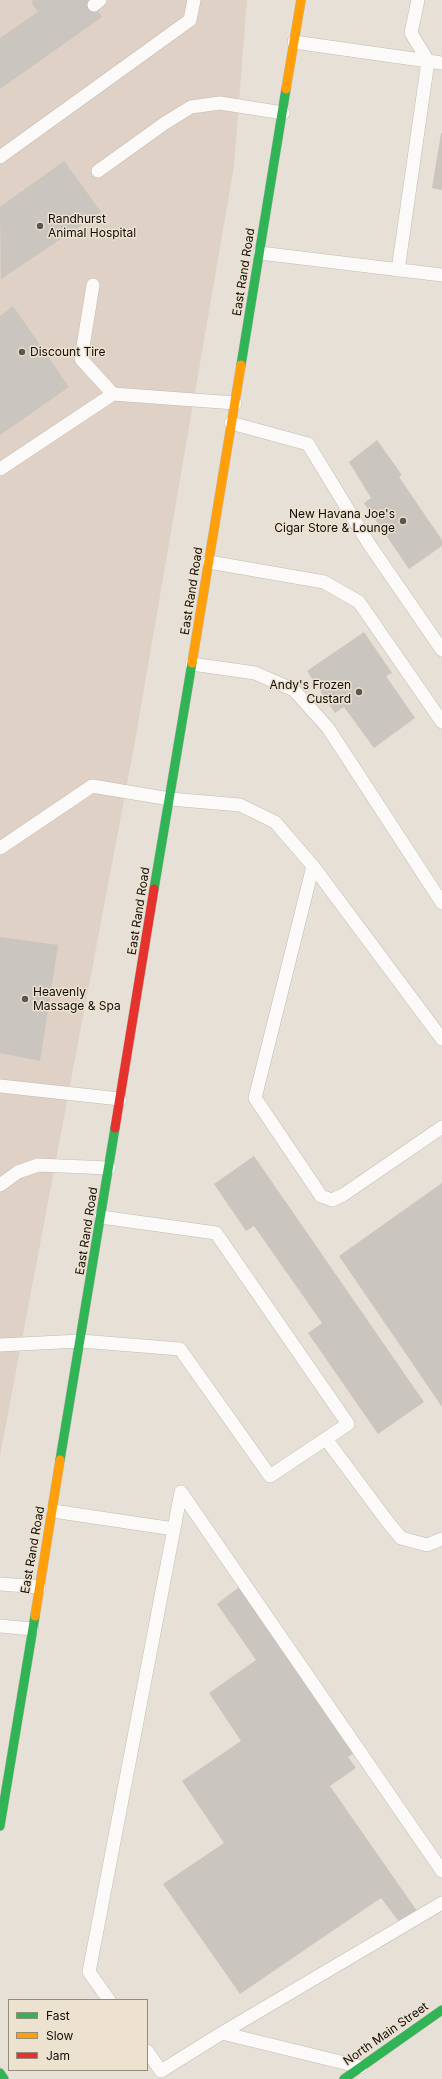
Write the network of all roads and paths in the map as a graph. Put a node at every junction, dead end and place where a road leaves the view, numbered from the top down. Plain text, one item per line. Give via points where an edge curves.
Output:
1 (194, 0) edge
2 (301, 0) edge
3 (418, 0) edge
4 (294, 42) junction
5 (428, 61) junction
6 (442, 63) edge
7 (283, 113) junction
8 (0, 157) edge
9 (98, 171) dead end
10 (260, 253) junction
11 (398, 270) junction
12 (442, 275) edge
13 (93, 285) dead end
14 (113, 394) junction
15 (235, 403) junction
16 (231, 423) junction
17 (0, 468) edge
18 (209, 562) junction
19 (442, 650) edge
20 (192, 664) junction
21 (442, 722) edge
22 (170, 799) junction
23 (0, 848) edge
24 (313, 866) junction
25 (442, 903) edge
26 (442, 1040) edge
27 (0, 1086) edge
28 (120, 1099) junction
29 (442, 1127) edge
30 (109, 1168) junction
31 (0, 1185) edge
32 (101, 1216) junction
33 (81, 1341) junction
34 (0, 1345) edge
35 (326, 1439) junction
36 (53, 1511) junction
37 (174, 1529) junction
38 (442, 1539) edge
39 (0, 1584) edge
40 (39, 1587) junction
41 (0, 1626) edge
42 (32, 1629) junction
43 (3, 1786) edge
44 (0, 1826) edge
45 (442, 1871) edge
46 (442, 1904) edge
47 (108, 1999) edge
48 (442, 2010) edge
49 (222, 2033) junction
50 (148, 2052) edge
51 (361, 2067) junction
52 (0, 2073) edge
53 (4, 2079) edge
54 (344, 2079) edge

1 - 8 lane via 190,20
2 - 4 main road, East Rand Road
3 - 5 lane via 411,33
4 - 5 lane
4 - 7 main road, East Rand Road
5 - 6 lane
5 - 11 lane
7 - 9 lane via 220,103 191,107
7 - 10 main road, East Rand Road
10 - 11 lane
10 - 15 main road, East Rand Road
11 - 12 lane
13 - 14 lane via 80,359
14 - 15 lane
14 - 17 lane
15 - 16 main road, East Rand Road
16 - 18 main road, East Rand Road
16 - 19 lane via 308,444 370,544
18 - 20 main road, East Rand Road
18 - 21 lane via 324,582 359,602
20 - 22 main road, East Rand Road
20 - 25 lane via 255,673 294,690 328,728
22 - 23 lane via 92,786
22 - 24 lane via 240,805 275,822
22 - 28 main road, East Rand Road
24 - 26 lane
24 - 29 lane via 254,1098 321,1196 332,1200 343,1196
27 - 28 lane
28 - 30 main road, East Rand Road
30 - 31 lane via 38,1165 18,1172
30 - 32 main road, East Rand Road
32 - 33 main road, East Rand Road
32 - 35 lane via 216,1233 348,1424
33 - 34 lane
33 - 35 lane via 180,1349 270,1476
33 - 36 main road, East Rand Road
35 - 38 lane via 401,1538 428,1545
36 - 37 lane
36 - 40 main road, East Rand Road
37 - 45 lane via 181,1492
37 - 47 lane via 89,1972
39 - 40 lane
40 - 42 main road, East Rand Road
41 - 42 lane
42 - 43 main road, East Rand Road
43 - 44 main road, East Rand Road
46 - 49 lane
48 - 51 main road, North Main Street
49 - 50 lane via 161,2071
49 - 51 lane
51 - 54 main road, North Main Street
52 - 53 main road

